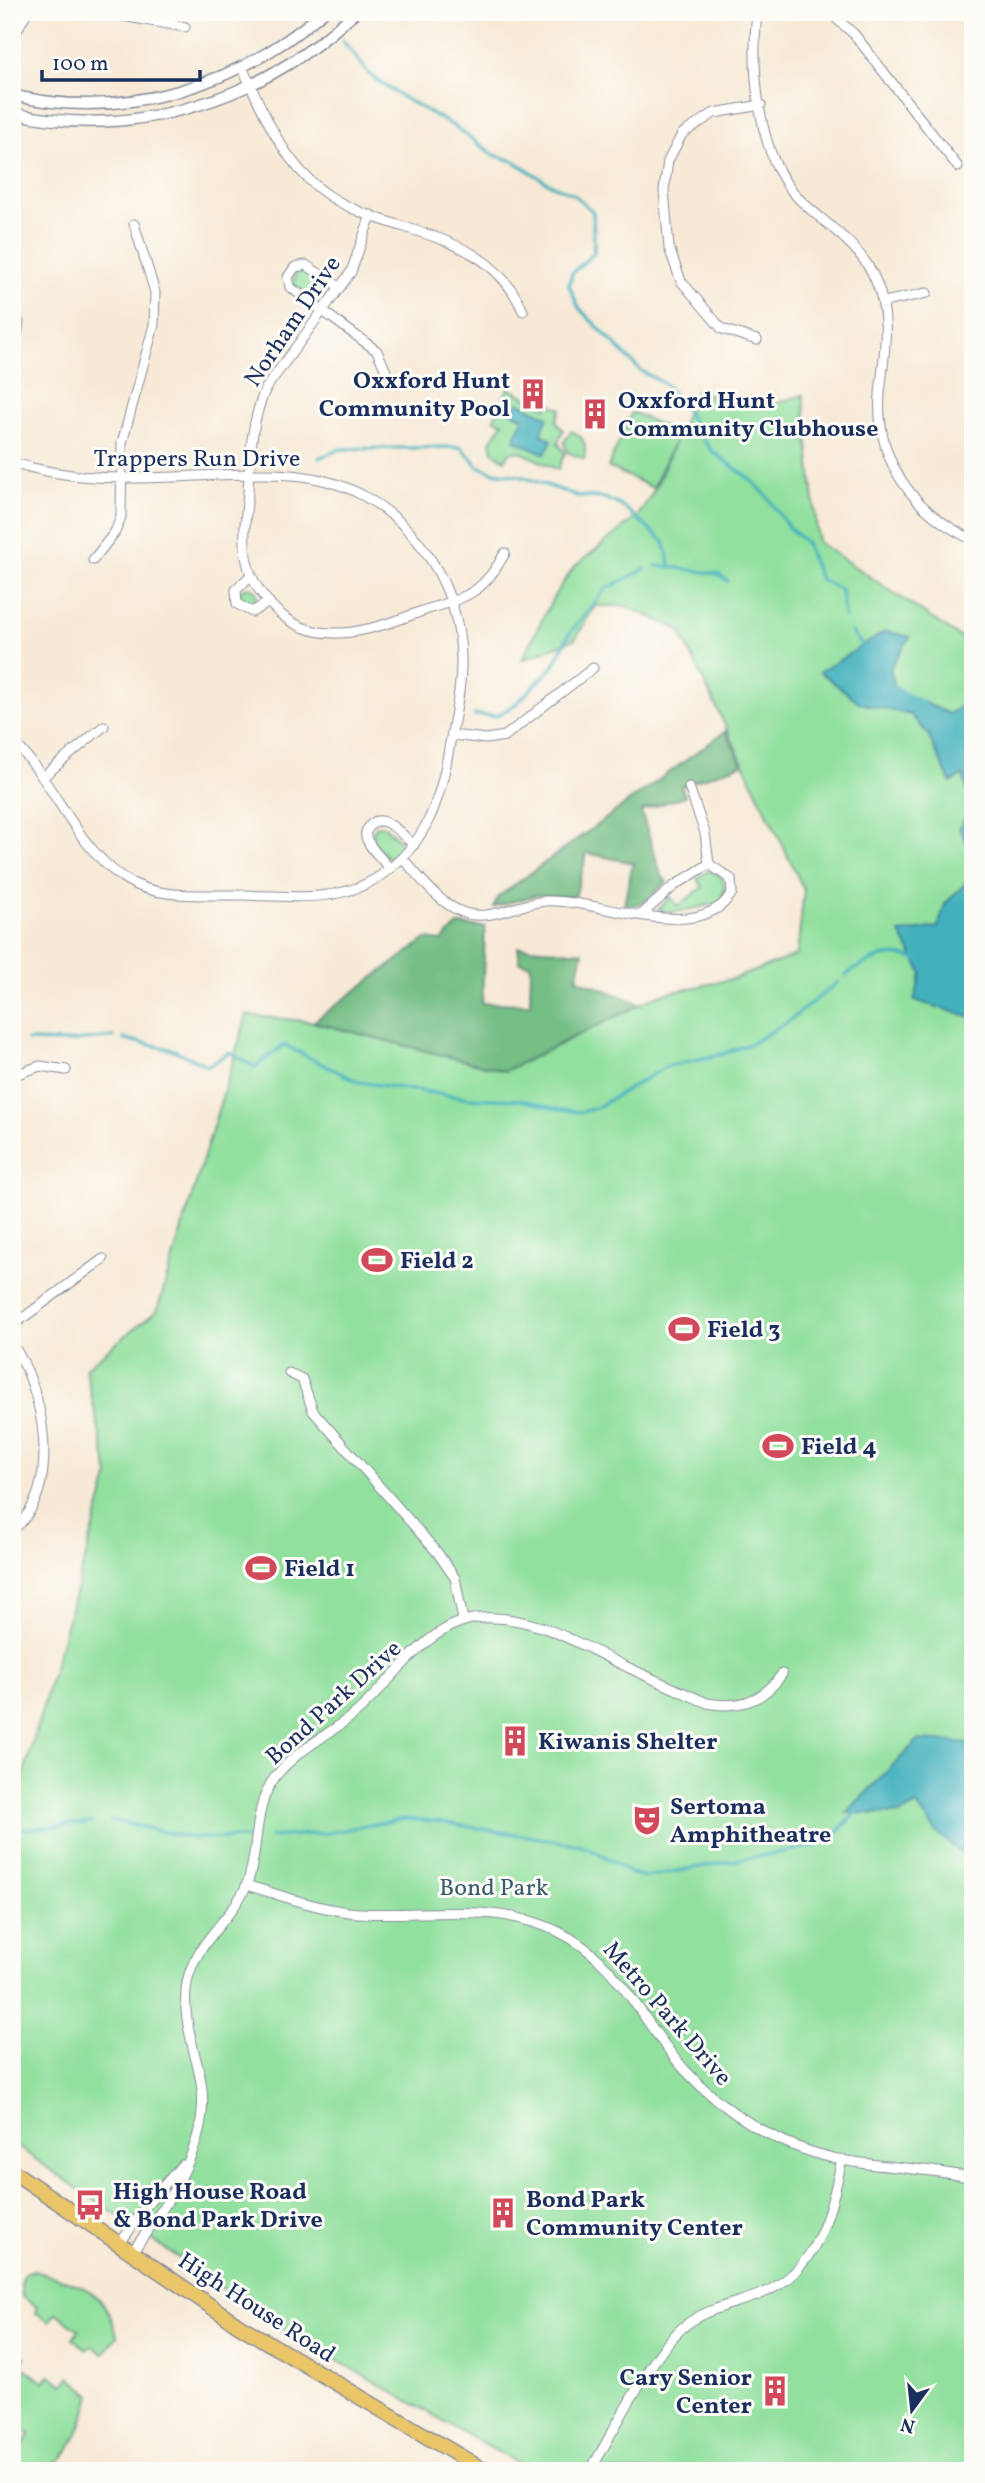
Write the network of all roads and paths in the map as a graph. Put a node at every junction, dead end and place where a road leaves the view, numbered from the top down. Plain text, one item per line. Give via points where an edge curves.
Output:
1 (27, 12) edge
2 (100, 12) edge
3 (323, 12) edge
4 (355, 12) edge
5 (757, 12) edge
6 (829, 12) edge
7 (185, 27) dead end
8 (12, 39) edge
9 (243, 69) junction
10 (251, 85) junction
11 (12, 95) edge
12 (761, 105) junction
13 (12, 113) edge
14 (958, 167) dead end
15 (370, 215) junction
16 (134, 225) dead end
17 (340, 288) junction
18 (928, 293) dead end
19 (884, 302) junction
20 (323, 310) junction
21 (523, 311) dead end
22 (19, 322) dead end
23 (757, 340) dead end
24 (12, 368) edge
25 (386, 371) dead end
26 (12, 462) edge
27 (249, 474) junction
28 (122, 478) junction
29 (973, 540) edge
30 (505, 554) dead end
31 (93, 560) dead end
32 (251, 575) junction
33 (451, 601) junction
34 (269, 603) junction
35 (593, 668) dead end
36 (104, 726) dead end
37 (452, 735) junction
38 (12, 740) edge
39 (44, 776) junction
40 (689, 787) dead end
41 (414, 845) junction
42 (403, 859) junction
43 (709, 864) junction
44 (390, 869) junction
45 (642, 914) junction
46 (66, 1070) dead end
47 (12, 1076) edge
48 (103, 1259) dead end
49 (12, 1326) edge
50 (12, 1344) edge
51 (289, 1373) dead end
52 (12, 1530) edge
53 (463, 1620) junction
54 (782, 1674) dead end
55 (246, 1885) junction
56 (188, 2158) junction
57 (842, 2160) junction
58 (12, 2171) edge
59 (973, 2178) edge
60 (125, 2249) junction
61 (485, 2471) edge
62 (590, 2471) edge

1 - 8 street
2 - 7 street
3 - 9 street
4 - 10 street via 311,49
5 - 12 street
6 - 14 street via 854,34
9 - 10 street
9 - 11 street via 146,99 89,104
10 - 13 street via 184,110 139,118 65,121
10 - 15 street via 281,147 299,169 324,192
12 - 19 street via 765,135 779,174 799,199 854,247
12 - 23 street via 714,113 682,134 668,161 664,190 668,248 681,281 722,329
15 - 17 street, Norham Drive via 356,261
15 - 21 street via 432,234 469,252 504,281
16 - 28 street via 153,281 155,315 124,432
17 - 20 street, Norham Drive
17 - 20 street via 306,265 292,269 290,287
18 - 19 street
19 - 29 street via 880,405 888,457 918,504 944,526
20 - 25 street via 377,351
20 - 27 street, Norham Drive via 261,399
22 - 24 street
26 - 28 street, Trappers Run Drive via 61,475
27 - 28 street, Trappers Run Drive
27 - 32 street, Norham Drive via 245,540
27 - 33 street, Trappers Run Drive via 317,478 379,505 425,550
28 - 31 street via 118,525
30 - 33 street, Norham Drive via 483,587
32 - 34 street, Norham Drive
32 - 34 street via 236,590 237,604 252,612
33 - 34 street, Norham Drive via 343,634 295,624
33 - 37 street, Trappers Run Drive via 461,660
35 - 37 street via 505,736
36 - 39 street
37 - 41 street, Trappers Run Drive via 441,796
38 - 39 street, Trappers Run Drive
39 - 44 street, Trappers Run Drive via 100,860 126,880 151,890 322,896 361,886
40 - 43 street via 705,833
41 - 42 street, Trappers Run Drive
41 - 44 street via 385,821 369,825 367,840
42 - 44 street, Trappers Run Drive
42 - 45 street via 441,898 468,914 557,901
43 - 45 street
43 - 45 street via 731,879 732,893 719,909 687,919
46 - 47 street via 40,1066
48 - 49 street
50 - 52 street via 33,1379 43,1435 38,1495
51 - 53 street via 302,1378 313,1411 438,1552 455,1578
53 - 54 street, Bond Park Drive via 503,1618 543,1626 720,1706 749,1703
53 - 55 street, Bond Park Drive via 425,1644 356,1713 291,1760 274,1780 264,1797
55 - 56 street, Bond Park Drive via 201,1949 187,1983 188,2023 204,2105 199,2137
55 - 57 street, Metro Park Drive via 332,1909 491,1912 554,1929 606,1966 682,2067 720,2103 769,2134
56 - 60 street, Bond Park Drive via 146,2206
56 - 60 street, Bond Park Drive via 158,2215
57 - 59 street, Metro Park Drive
57 - 62 street via 831,2209 808,2259 786,2281 713,2310 673,2337
58 - 60 main road, High House Road
60 - 61 main road, High House Road via 252,2334

